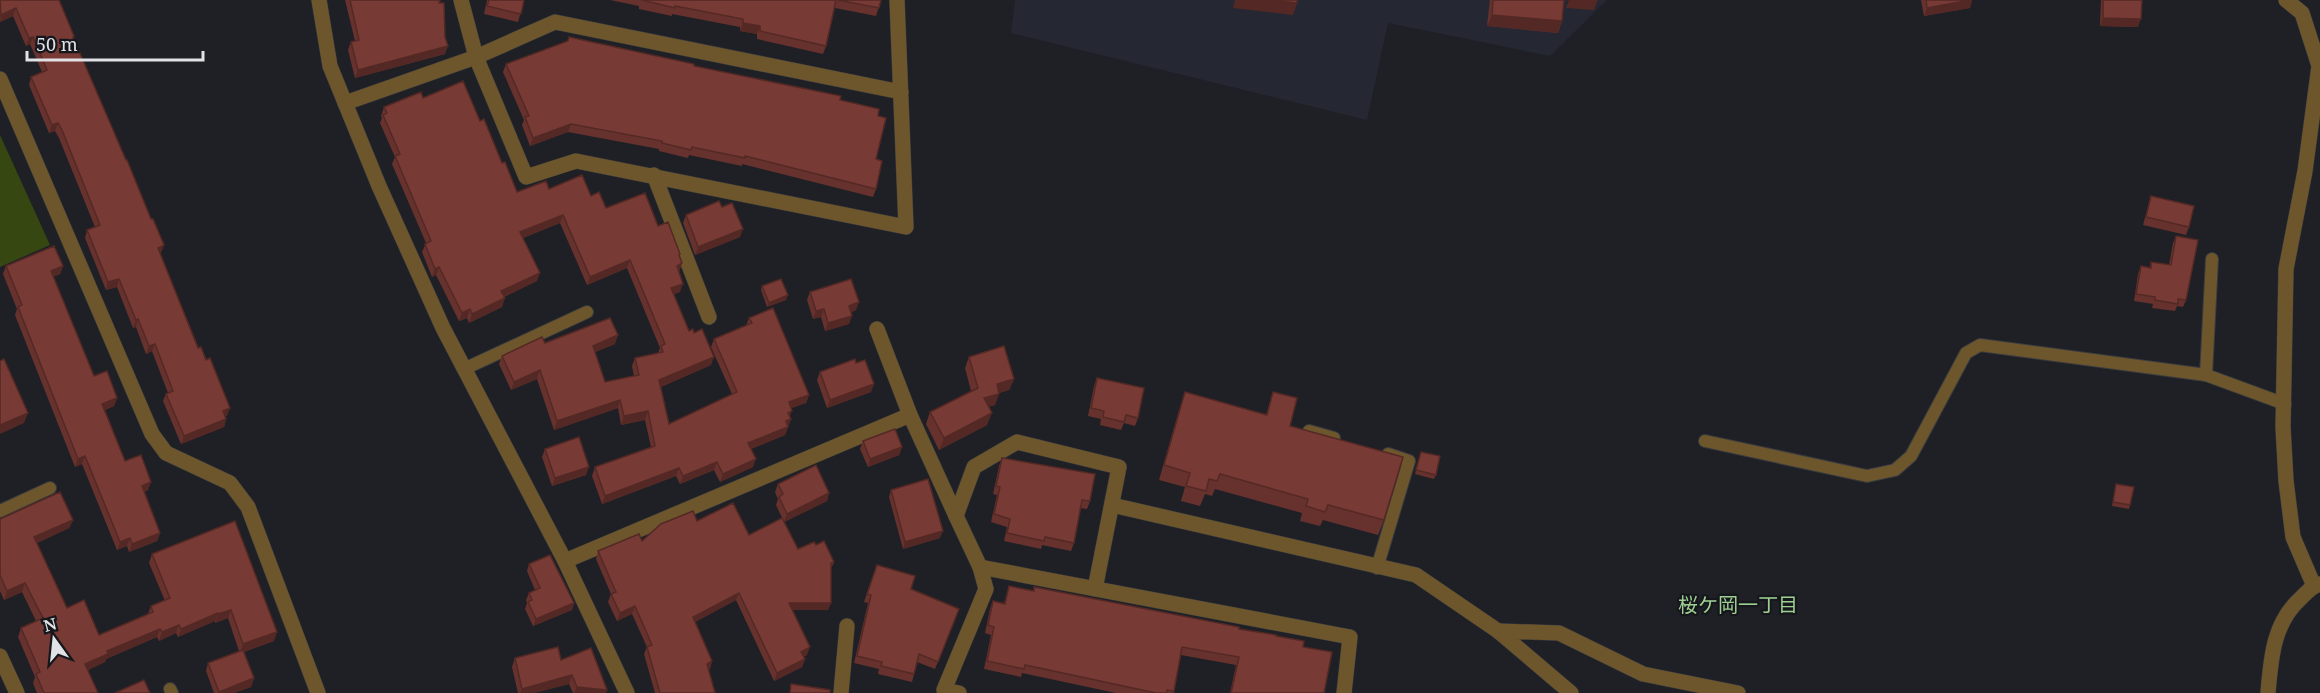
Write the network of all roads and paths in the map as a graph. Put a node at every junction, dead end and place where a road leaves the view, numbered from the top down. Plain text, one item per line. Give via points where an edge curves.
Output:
1 (319, 0) edge
2 (461, 0) edge
3 (897, 0) edge
4 (2286, 0) edge
5 (476, 57) junction
6 (0, 79) edge
7 (901, 92) junction
8 (5, 102) edge
9 (345, 103) junction
10 (654, 175) junction
11 (2212, 260) dead end
12 (587, 312) dead end
13 (709, 317) dead end
14 (877, 329) dead end
15 (464, 369) junction
16 (2206, 375) junction
17 (2285, 404) junction
18 (910, 414) junction
19 (1309, 431) edge
20 (1342, 441) edge
21 (1705, 441) dead end
22 (1376, 451) edge
23 (50, 488) dead end
24 (1112, 505) junction
25 (0, 511) edge
26 (956, 516) junction
27 (565, 561) junction
28 (980, 567) junction
29 (1377, 568) junction
30 (2317, 585) edge
31 (1095, 590) junction
32 (847, 626) dead end
33 (1498, 631) junction
34 (0, 656) edge
35 (17, 693) edge
36 (318, 693) edge
37 (627, 693) edge
38 (841, 693) edge
39 (959, 693) edge
40 (1344, 693) edge
41 (1570, 693) edge
42 (1738, 693) edge
43 (2268, 693) edge

1 - 9 street via 330,66
2 - 5 street
3 - 7 street
4 - 17 street via 2302,13 2319,66 2305,171 2286,268
5 - 7 street via 555,22
5 - 9 street
5 - 10 street via 526,177 576,160
6 - 8 street
7 - 10 street via 906,227
8 - 36 street via 152,434 165,453 230,483 248,507
9 - 15 street
10 - 13 street
11 - 16 lane
12 - 15 lane
14 - 18 street
15 - 27 street
16 - 17 lane
16 - 21 lane via 1980,345 1966,353 1911,456 1895,470 1867,476
17 - 30 street via 2286,481 2294,537
18 - 26 street
18 - 27 street
19 - 20 lane
22 - 29 lane via 1409,460
23 - 25 lane
24 - 26 street via 1119,467 1017,442 974,467
24 - 29 street
24 - 31 street
26 - 28 street
27 - 37 street
28 - 31 street
28 - 39 street via 986,589 944,690
29 - 33 street via 1416,575
30 - 43 street via 2288,609 2273,643
31 - 40 street via 1350,637
32 - 38 street
33 - 41 street
33 - 42 street via 1559,633 1643,674
34 - 35 street

